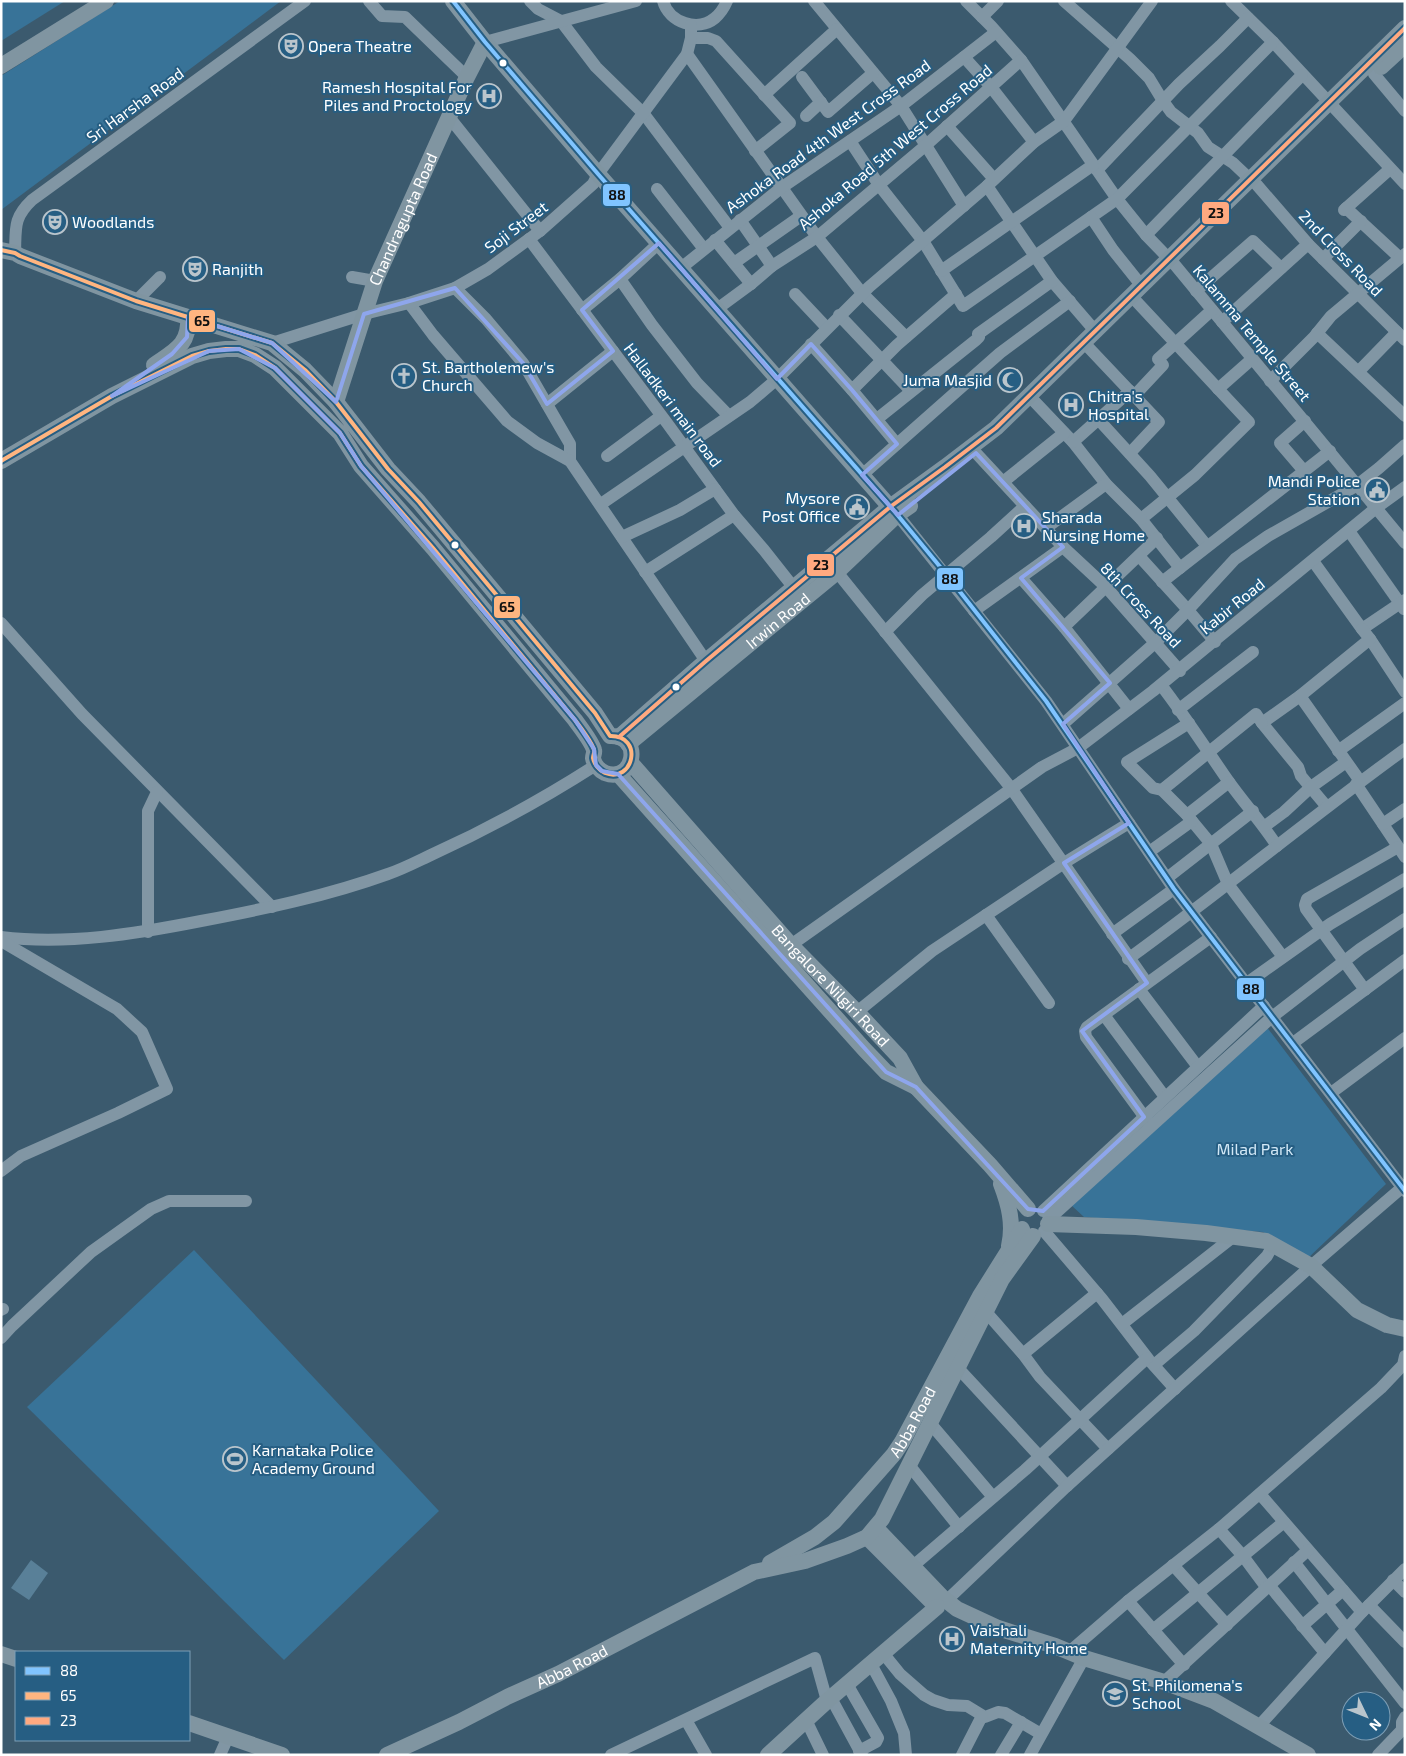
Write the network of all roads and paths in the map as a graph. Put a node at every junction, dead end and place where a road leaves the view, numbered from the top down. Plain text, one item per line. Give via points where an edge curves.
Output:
1 (86, 1) edge
2 (106, 1) edge
3 (305, 1) edge
4 (369, 1) edge
5 (453, 1) edge
6 (530, 1) edge
7 (636, 1) edge
8 (663, 1) edge
9 (727, 1) edge
10 (814, 1) edge
11 (966, 1) edge
12 (998, 1) edge
13 (1152, 1) edge
14 (1231, 1) edge
15 (1067, 2) edge
16 (982, 18) junction
17 (1248, 18) junction
18 (561, 21) junction
19 (692, 25) junction
20 (1405, 28) edge
21 (837, 29) junction
22 (996, 32) junction
23 (691, 38) junction
24 (485, 42) junction
25 (1273, 42) junction
26 (1405, 45) edge
27 (1118, 49) junction
28 (686, 54) junction
29 (1, 55) edge
30 (964, 57) junction
31 (1021, 60) junction
32 (1, 66) edge
33 (874, 73) junction
34 (1374, 74) junction
35 (1302, 75) junction
36 (467, 77) junction
37 (802, 77) dead end
38 (991, 87) junction
39 (764, 95) junction
40 (1162, 101) junction
41 (821, 102) junction
42 (901, 106) junction
43 (1332, 107) junction
44 (1405, 111) edge
45 (644, 114) junction
46 (806, 116) dead end
47 (449, 117) junction
48 (1064, 121) junction
49 (948, 126) junction
50 (1189, 127) junction
51 (850, 141) junction
52 (1034, 142) junction
53 (925, 146) junction
54 (755, 151) junction
55 (1223, 156) junction
56 (1095, 168) junction
57 (1390, 169) junction
58 (598, 174) junction
59 (990, 183) junction
60 (1254, 183) junction
61 (1405, 184) edge
62 (879, 185) junction
63 (780, 188) junction
64 (657, 189) dead end
65 (1117, 199) junction
66 (964, 206) junction
67 (801, 216) junction
68 (1091, 217) junction
69 (1361, 221) junction
70 (1012, 222) junction
71 (735, 224) junction
72 (540, 231) junction
73 (1146, 235) junction
74 (817, 237) junction
75 (529, 240) junction
76 (715, 240) junction
77 (923, 241) junction
78 (659, 243) junction
79 (1308, 244) junction
80 (758, 247) junction
81 (704, 249) junction
82 (8, 251) edge
83 (1034, 257) junction
84 (1323, 259) junction
85 (1402, 260) edge
86 (1172, 262) junction
87 (734, 263) junction
88 (772, 266) junction
89 (681, 268) junction
90 (1281, 268) junction
91 (941, 271) junction
92 (160, 277) dead end
93 (352, 277) dead end
94 (620, 279) junction
95 (1052, 281) junction
96 (375, 282) junction
97 (751, 284) junction
98 (1142, 285) junction
99 (455, 288) junction
100 (1196, 291) junction
101 (862, 293) junction
102 (795, 294) dead end
103 (956, 294) junction
104 (1358, 294) junction
105 (136, 301) junction
106 (1070, 301) junction
107 (1136, 301) junction
108 (409, 303) junction
109 (717, 309) junction
110 (582, 310) junction
111 (1212, 310) junction
112 (364, 314) junction
113 (839, 315) junction
114 (188, 317) junction
115 (1222, 322) junction
116 (827, 328) junction
117 (1096, 332) junction
118 (1317, 333) junction
119 (1401, 336) edge
120 (906, 337) junction
121 (272, 343) junction
122 (810, 344) junction
123 (1175, 344) junction
124 (1089, 348) junction
125 (613, 351) junction
126 (1252, 359) junction
127 (881, 360) junction
128 (1359, 371) junction
129 (776, 379) junction
130 (1270, 381) junction
131 (1218, 389) junction
132 (852, 390) junction
133 (911, 391) junction
134 (1132, 393) junction
135 (112, 396) junction
136 (1034, 401) junction
137 (336, 402) junction
138 (548, 404) junction
139 (661, 416) junction
140 (729, 416) junction
141 (1405, 416) edge
142 (877, 419) junction
143 (1098, 419) junction
144 (1305, 421) junction
145 (1068, 437) junction
146 (897, 444) junction
147 (1405, 445) edge
148 (684, 447) junction
149 (1330, 451) junction
150 (976, 453) junction
151 (1130, 453) junction
152 (607, 456) dead end
153 (1, 461) edge
154 (570, 461) junction
155 (1304, 471) junction
156 (862, 475) junction
157 (1003, 482) junction
158 (1106, 484) junction
159 (1356, 486) junction
160 (1405, 487) edge
161 (715, 489) junction
162 (1168, 498) junction
163 (601, 504) junction
164 (1025, 506) junction
165 (1376, 508) junction
166 (893, 511) junction
167 (734, 515) junction
168 (1141, 519) junction
169 (1046, 528) junction
170 (1349, 531) junction
171 (622, 537) junction
172 (1158, 538) junction
173 (1405, 543) edge
174 (1207, 546) junction
175 (1063, 547) junction
176 (1138, 556) junction
177 (1313, 560) junction
178 (1180, 568) junction
179 (646, 572) junction
180 (837, 572) junction
181 (946, 574) junction
182 (1021, 578) junction
183 (1162, 582) junction
184 (1106, 587) junction
185 (794, 588) junction
186 (1403, 605) edge
187 (974, 610) junction
188 (1188, 610) junction
189 (1, 622) edge
190 (1064, 627) junction
191 (885, 632) junction
192 (1366, 634) junction
193 (1156, 642) junction
194 (1215, 642) junction
195 (1253, 652) dead end
196 (710, 667) junction
197 (1180, 670) junction
198 (1110, 683) junction
199 (1161, 685) junction
200 (1405, 692) edge
201 (1300, 696) junction
202 (1405, 702) edge
203 (1130, 709) junction
204 (1178, 710) junction
205 (1189, 723) junction
206 (1262, 723) junction
207 (1063, 724) junction
208 (619, 739) junction
209 (1078, 748) junction
210 (1405, 749) edge
211 (1338, 750) junction
212 (1209, 752) junction
213 (595, 757) junction
214 (630, 762) junction
215 (1346, 762) junction
216 (618, 774) junction
217 (1229, 782) junction
218 (1358, 783) junction
219 (1311, 787) junction
220 (1011, 788) junction
221 (1162, 790) junction
222 (157, 792) junction
223 (1327, 807) junction
224 (1405, 809) edge
225 (1253, 811) junction
226 (1190, 818) junction
227 (1129, 823) junction
228 (1383, 824) junction
229 (1264, 826) junction
230 (1210, 844) junction
231 (1277, 846) junction
232 (1149, 852) junction
233 (1401, 852) edge
234 (1064, 863) junction
235 (1405, 879) edge
236 (1170, 883) junction
237 (1228, 884) junction
238 (272, 907) junction
239 (1192, 912) junction
240 (986, 915) junction
241 (1405, 919) edge
242 (1321, 930) junction
243 (148, 932) junction
244 (1112, 934) junction
245 (1, 937) edge
246 (1211, 937) junction
247 (1, 940) edge
248 (792, 944) junction
249 (1283, 957) junction
250 (1128, 958) junction
251 (1405, 960) edge
252 (1343, 961) junction
253 (1246, 983) junction
254 (1143, 986) junction
255 (1365, 990) junction
256 (1049, 1003) dead end
257 (1268, 1011) junction
258 (857, 1012) junction
259 (1104, 1015) junction
260 (1405, 1038) edge
261 (1293, 1043) junction
262 (1198, 1067) junction
263 (916, 1087) junction
264 (1331, 1093) junction
265 (1165, 1097) junction
266 (1148, 1122) junction
267 (1, 1171) edge
268 (998, 1175) junction
269 (1404, 1188) edge
270 (246, 1201) dead end
271 (1038, 1223) junction
272 (1233, 1237) junction
273 (1273, 1245) junction
274 (1002, 1262) junction
275 (1311, 1266) junction
276 (1097, 1293) junction
277 (986, 1312) junction
278 (1122, 1324) junction
279 (1405, 1330) edge
280 (1, 1338) edge
281 (1023, 1354) junction
282 (1405, 1356) edge
283 (1150, 1361) junction
284 (958, 1368) junction
285 (1174, 1389) junction
286 (1080, 1420) junction
287 (930, 1424) junction
288 (1108, 1449) junction
289 (894, 1454) junction
290 (1040, 1457) junction
291 (909, 1465) junction
292 (1067, 1486) junction
293 (895, 1493) junction
294 (1260, 1494) junction
295 (994, 1497) junction
296 (1284, 1522) junction
297 (959, 1527) junction
298 (1219, 1530) junction
299 (871, 1532) junction
300 (1308, 1550) junction
301 (1243, 1556) junction
302 (1294, 1562) junction
303 (1173, 1565) junction
304 (913, 1566) junction
305 (1405, 1569) edge
306 (754, 1572) junction
307 (1393, 1580) junction
308 (1268, 1586) junction
309 (1343, 1590) junction
310 (1405, 1592) edge
311 (1198, 1593) junction
312 (1128, 1601) junction
313 (942, 1604) junction
314 (1327, 1604) junction
315 (1365, 1609) junction
316 (1226, 1625) junction
317 (1302, 1626) junction
318 (1153, 1630) junction
319 (1347, 1630) junction
320 (1405, 1642) edge
321 (883, 1653) junction
322 (1325, 1653) junction
323 (1, 1654) edge
324 (15, 1659) edge
325 (1077, 1659) junction
326 (871, 1664) junction
327 (1184, 1665) junction
328 (1164, 1682) junction
329 (847, 1684) junction
330 (829, 1700) junction
331 (1405, 1704) edge
332 (982, 1716) junction
333 (1405, 1717) edge
334 (686, 1720) junction
335 (806, 1720) junction
336 (1021, 1722) junction
337 (190, 1723) edge
338 (1259, 1726) junction
339 (1403, 1731) edge
340 (1041, 1734) junction
341 (228, 1737) junction
342 (778, 1751) edge
343 (861, 1753) edge
344 (704, 1754) edge
345 (220, 1755) edge
346 (282, 1755) edge
347 (387, 1755) edge
348 (612, 1755) edge
349 (823, 1755) edge
350 (906, 1755) edge
351 (962, 1755) edge
352 (1001, 1755) edge
353 (1030, 1755) edge
354 (1289, 1755) edge
355 (1308, 1755) edge
356 (1378, 1755) edge

1 - 29 main road
2 - 32 main road
3 - 82 street, Sri Harsha Road via 32,200 21,210
4 - 36 street via 382,16 405,16
5 - 24 main road
6 - 18 street
7 - 18 street
8 - 19 street via 671,15
9 - 19 street via 714,19
10 - 21 street
11 - 16 street, Kalamma Temple Street
12 - 16 street
13 - 27 street
14 - 17 street
15 - 27 street, 2nd Cross Road
16 - 22 street, Kalamma Temple Street
17 - 25 street
17 - 40 street
18 - 24 street
18 - 45 street via 596,67
19 - 23 street, Soji Street
20 - 43 main road
21 - 33 street
21 - 39 street
22 - 30 street, Ashoka Road 4th West Cross Road
22 - 31 street, Kalamma Temple Street
23 - 28 street, Soji Street
23 - 39 street via 716,41
24 - 36 main road, Chandragupta Road
24 - 58 main road
25 - 35 street
25 - 50 street
26 - 34 main road, Irwin Road
27 - 40 street, 2nd Cross Road via 1149,78
27 - 48 street
28 - 45 street, Soji Street
28 - 54 street
30 - 38 street
30 - 42 street, Ashoka Road 4th West Cross Road
31 - 38 street, Ashoka Road 5th West Cross Road
31 - 48 street, Kalamma Temple Street
33 - 41 street via 828,112
33 - 42 street
34 - 43 main road, Irwin Road
34 - 44 street
35 - 43 street
35 - 55 street
36 - 47 main road, Chandragupta Road
37 - 41 street
38 - 49 street, Ashoka Road 5th West Cross Road
38 - 52 street
39 - 54 street via 790,123
40 - 50 street, 2nd Cross Road
40 - 56 street
41 - 46 street
42 - 51 street, Ashoka Road 4th West Cross Road
42 - 53 street
43 - 57 street
43 - 60 main road, Irwin Road
45 - 58 street, Soji Street
45 - 71 street
47 - 72 street
47 - 96 main road, Chandragupta Road
48 - 52 street
48 - 56 street, Kalamma Temple Street
49 - 53 street, Ashoka Road 5th West Cross Road
49 - 59 street
50 - 55 street, 2nd Cross Road via 1208,147
50 - 65 street
51 - 62 street
51 - 63 street, Ashoka Road 4th West Cross Road
52 - 59 street
53 - 62 street, Ashoka Road 5th West Cross Road
53 - 66 street
54 - 63 street
55 - 60 street, 2nd Cross Road
55 - 73 street
56 - 65 street, Kalamma Temple Street
56 - 70 street
57 - 61 street
57 - 69 street via 1345,209
58 - 72 street, Soji Street via 586,191
58 - 78 main road
59 - 66 street
59 - 70 street
60 - 79 street, 2nd Cross Road
60 - 86 main road, Irwin Road
62 - 74 street, Ashoka Road 5th West Cross Road
62 - 77 street
63 - 67 street
63 - 71 street, Ashoka Road 4th West Cross Road
64 - 81 street
65 - 68 street
65 - 73 street, Kalamma Temple Street
66 - 77 street
67 - 74 street
67 - 80 street
68 - 83 street
68 - 98 street
69 - 84 street
69 - 85 street
70 - 83 street
70 - 91 street
71 - 76 street, Ashoka Road 4th West Cross Road
71 - 80 street
72 - 75 street, Soji Street
73 - 86 street, Kalamma Temple Street
74 - 88 street, Ashoka Road 5th West Cross Road
74 - 101 street
75 - 99 street, Soji Street
75 - 110 street, Halladkeri main road
76 - 81 street, Ashoka Road 4th West Cross Road
76 - 87 street
77 - 91 street
77 - 101 street
78 - 89 main road
78 - 94 street
79 - 84 street, 2nd Cross Road
79 - 90 street
80 - 87 street
80 - 88 street
81 - 89 street, Ashoka Road 4th West Cross Road
82 - 105 main road
83 - 95 street
83 - 103 street via 963,306
84 - 104 street, 2nd Cross Road
85 - 104 street
86 - 98 main road, Irwin Road
86 - 100 street, Kalamma Temple Street
86 - 107 main road, Irwin Road
87 - 97 street
88 - 97 street, Ashoka Road 5th West Cross Road
89 - 109 main road
90 - 100 street via 1253,241
90 - 115 street
91 - 103 street
92 - 105 street
93 - 96 street
94 - 110 street
94 - 140 street via 697,383
95 - 106 street
95 - 133 street via 978,334 980,337
96 - 112 main road, Chandragupta Road
97 - 109 street, Ashoka Road 5th West Cross Road
98 - 117 main road, Irwin Road
99 - 108 street, Soji Street
99 - 138 street via 523,363
100 - 111 street, Kalamma Temple Street
101 - 113 street
101 - 120 street
102 - 116 street
103 - 120 street
104 - 118 street via 1331,316
104 - 119 street, 2nd Cross Road
105 - 114 main road
106 - 117 street
106 - 146 street via 1000,353
107 - 123 street
107 - 124 main road, Irwin Road
108 - 112 street, Soji Street
108 - 154 street via 507,421 537,444
109 - 129 main road
110 - 125 street, Halladkeri main road
111 - 115 street, Kalamma Temple Street
111 - 123 street
112 - 121 street, Soji Street
112 - 137 main road, Chandragupta Road
113 - 116 street
113 - 127 street
114 - 121 main road
114 - 135 main road via 187,337 172,354
115 - 126 street, Kalamma Temple Street
116 - 122 street
117 - 166 main road, Irwin Road via 996,428
118 - 128 street
118 - 130 street
119 - 128 street
120 - 127 street
121 - 137 main road via 305,370
122 - 129 street
122 - 132 street
123 - 131 street
123 - 134 street via 1158,358 1163,365
124 - 134 street
124 - 136 main road, Irwin Road
125 - 138 street
125 - 139 street, Halladkeri main road
126 - 130 street, Kalamma Temple Street
126 - 131 street
127 - 132 street
127 - 133 street
128 - 141 street
129 - 140 street
129 - 156 main road
130 - 144 street, Kalamma Temple Street
131 - 162 street via 1249,422
132 - 142 street
133 - 142 street
134 - 143 street
134 - 151 street via 1159,422
135 - 153 main road
135 - 213 main road via 192,356 209,351 239,349 275,368 340,433 361,466 575,720
136 - 145 street
136 - 150 main road, Irwin Road
137 - 208 main road via 388,469
138 - 154 street via 570,444
139 - 148 street, Halladkeri main road
139 - 152 street
140 - 148 street
142 - 146 street
143 - 145 street
143 - 151 street
144 - 149 street, Kalamma Temple Street
144 - 155 street via 1280,443
145 - 157 street
145 - 158 street
146 - 156 street
147 - 159 street
148 - 161 street, Halladkeri main road
148 - 163 street
149 - 155 street
149 - 159 street, Kalamma Temple Street
150 - 157 street, 8th Cross Road
150 - 166 main road, Irwin Road via 925,495
151 - 162 street
154 - 163 street
155 - 174 street
156 - 166 main road
157 - 164 street, 8th Cross Road
158 - 168 street
158 - 169 street
159 - 165 street, Kalamma Temple Street
159 - 188 street via 1268,536 1235,559
160 - 165 street, Kabir Road
161 - 167 street, Halladkeri main road
161 - 171 street via 680,510
162 - 168 street
162 - 174 street
163 - 171 street
164 - 169 street, 8th Cross Road
164 - 181 street
165 - 170 street, Kabir Road
165 - 173 street, Kalamma Temple Street
166 - 180 main road, Irwin Road
166 - 181 street
166 - 185 main road, Irwin Road
167 - 179 street
167 - 185 street, Halladkeri main road
168 - 172 street
169 - 175 street, 8th Cross Road
170 - 177 street, Kabir Road
170 - 186 street
171 - 179 street
172 - 176 street
172 - 178 street
174 - 178 street
175 - 182 street
175 - 184 street, 8th Cross Road
176 - 183 street
176 - 184 street
177 - 192 street
177 - 194 street, Kabir Road
178 - 183 street
179 - 196 street
180 - 191 street
180 - 196 main road, Irwin Road
181 - 187 street
181 - 191 street
182 - 187 street
182 - 190 street
183 - 188 street
184 - 190 street
184 - 193 street, 8th Cross Road
185 - 196 main road, Irwin Road
186 - 192 street
187 - 207 street
188 - 193 street
188 - 194 street
189 - 222 street via 82,714
190 - 198 street
191 - 220 street
192 - 200 street
192 - 201 street
193 - 197 street, 8th Cross Road
193 - 198 street
194 - 197 street, Kabir Road
195 - 204 street
196 - 208 main road, Irwin Road
197 - 199 street, Kabir Road
198 - 203 street
198 - 207 street
199 - 203 street, Kabir Road
199 - 204 street
201 - 206 street
201 - 211 street
202 - 211 street
203 - 209 street, Kabir Road
204 - 205 street
205 - 212 street
205 - 221 street via 1128,762 1152,788
206 - 212 street via 1256,714
206 - 219 street
207 - 209 street
208 - 214 main road via 632,753
209 - 220 street, Kabir Road
209 - 227 street
210 - 218 street
211 - 215 street
212 - 217 street
212 - 221 street
213 - 216 main road via 602,771
213 - 238 street via 559,788 498,823 388,874
214 - 216 main road
214 - 248 main road, Bangalore Nilgiri Road
215 - 218 street
215 - 219 street
216 - 263 main road via 864,1049 886,1072
217 - 225 street
217 - 226 street
218 - 223 street
218 - 228 street
219 - 223 street
219 - 229 street
220 - 234 street
220 - 248 street, Kabir Road
221 - 226 street
222 - 238 street
222 - 243 street via 148,811
223 - 231 street
224 - 228 street
225 - 229 street
225 - 230 street
226 - 230 street
226 - 232 street
227 - 232 street
227 - 234 street
228 - 233 street
229 - 231 street
230 - 236 street
230 - 237 street
231 - 237 street
232 - 236 street
233 - 242 street via 1308,899 1306,909
234 - 240 street
234 - 244 street
235 - 242 street
236 - 239 street
236 - 244 street
237 - 239 street
237 - 249 street
238 - 243 street
239 - 246 street
239 - 250 street
240 - 256 street
240 - 258 street via 932,951
241 - 252 street
242 - 249 street
242 - 252 street
243 - 245 street via 89,938 29,940
244 - 250 street
246 - 253 street
246 - 254 street
247 - 267 street via 117,1009 142,1032 167,1089 22,1156
248 - 258 main road, Bangalore Nilgiri Road
249 - 253 street
250 - 254 street
251 - 255 street
252 - 255 street
252 - 257 street
253 - 257 street
254 - 259 street
254 - 262 street
255 - 261 street
257 - 261 street
257 - 262 street
257 - 266 street
258 - 263 main road, Bangalore Nilgiri Road via 900,1058
259 - 265 street
259 - 266 street via 1087,1027 1086,1037
260 - 264 street
261 - 264 street
262 - 265 street
263 - 268 main road, Bangalore Nilgiri Road
264 - 269 street
265 - 266 street
266 - 271 street
268 - 271 main road, Bangalore Nilgiri Road
268 - 274 main road via 1008,1203 1012,1229
269 - 275 street
270 - 280 street via 169,1201 151,1209 91,1252
271 - 272 main road via 1136,1227
271 - 274 main road, Abba Road
271 - 276 street
271 - 277 main road
272 - 273 main road via 1266,1241
272 - 278 street
273 - 275 main road
273 - 283 street via 1267,1256 1194,1332
274 - 289 main road, Abba Road via 980,1296
275 - 279 main road via 1357,1310
275 - 285 street
276 - 278 street
276 - 281 street
277 - 281 street
277 - 284 main road
278 - 283 street
281 - 286 street
282 - 294 street via 1403,1365 1381,1388
283 - 285 street
283 - 286 street
284 - 287 main road
284 - 290 street
285 - 288 street
286 - 288 street
286 - 290 street
287 - 291 main road
287 - 295 street
288 - 292 street
289 - 293 main road
289 - 306 main road, Abba Road via 834,1522 810,1540
290 - 292 street
290 - 295 street
291 - 293 main road
291 - 297 street
292 - 313 street
293 - 299 main road
294 - 296 street
294 - 298 street
295 - 297 street
296 - 300 street
296 - 301 street
297 - 304 street
298 - 301 street
298 - 303 street
299 - 304 main road
299 - 306 main road, Abba Road via 847,1546
299 - 313 main road
300 - 302 street
300 - 309 street
301 - 308 street
301 - 311 street
302 - 308 street
302 - 314 street
303 - 311 street
303 - 312 street
304 - 313 main road
305 - 307 street
306 - 347 main road, Abba Road via 558,1674
307 - 310 street
307 - 315 street
308 - 316 street
308 - 317 street
309 - 314 street
309 - 315 street
311 - 316 street
311 - 318 street
312 - 318 street
312 - 325 street
313 - 321 main road
313 - 325 main road via 954,1620 992,1638
314 - 317 street
314 - 319 street
315 - 319 street
315 - 320 street
316 - 327 street
317 - 322 street
318 - 327 street
319 - 322 street
319 - 331 street
321 - 326 main road
321 - 332 street via 900,1674 924,1695 948,1705 967,1706
322 - 338 street
323 - 324 main road
325 - 328 main road
325 - 340 street
325 - 354 main road via 1206,1709
326 - 329 main road
326 - 350 street via 904,1733
327 - 328 street
328 - 338 main road via 1214,1701
329 - 330 main road
329 - 343 street via 878,1738
330 - 334 street via 814,1658
330 - 335 main road
330 - 343 street
332 - 336 street via 1005,1713
332 - 351 street
333 - 339 street
334 - 344 street
334 - 348 street
335 - 342 main road
335 - 349 street
336 - 340 street
336 - 352 street
337 - 341 main road
338 - 355 main road
339 - 356 street
340 - 353 street
341 - 345 street
341 - 346 main road

